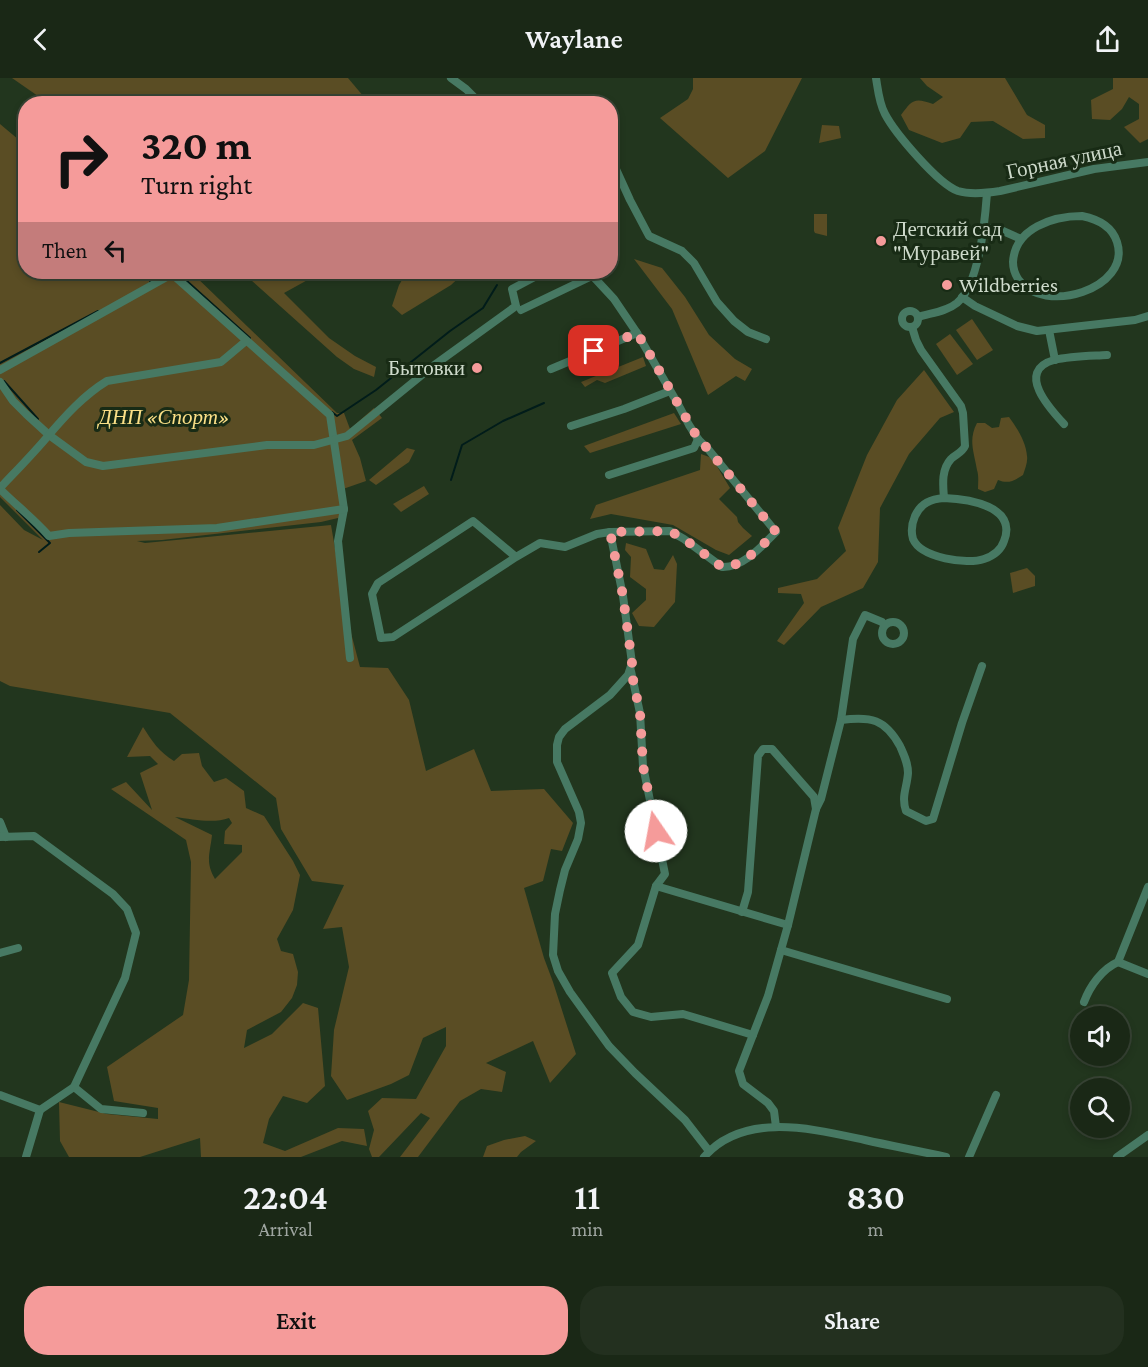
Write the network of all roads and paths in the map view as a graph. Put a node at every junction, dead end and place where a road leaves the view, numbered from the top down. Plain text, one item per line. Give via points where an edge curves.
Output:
1 (452, 78) edge
2 (876, 78) edge
3 (473, 96) edge
4 (1148, 162) edge
5 (618, 174) edge
6 (987, 193) junction
7 (984, 227) junction
8 (1021, 239) junction
9 (163, 279) edge
10 (178, 279) edge
11 (531, 279) edge
12 (581, 279) edge
13 (596, 279) edge
14 (962, 297) junction
15 (521, 310) dead end
16 (1148, 316) edge
17 (918, 317) junction
18 (912, 327) junction
19 (1049, 330) junction
20 (637, 333) junction
21 (766, 339) dead end
22 (246, 341) junction
23 (1107, 355) dead end
24 (1056, 360) junction
25 (551, 369) dead end
26 (0, 370) edge
27 (0, 382) edge
28 (670, 391) junction
29 (1064, 424) dead end
30 (571, 426) dead end
31 (49, 435) junction
32 (698, 439) junction
33 (333, 440) junction
34 (609, 475) dead end
35 (0, 489) edge
36 (944, 498) junction
37 (344, 509) junction
38 (610, 532) junction
39 (516, 557) junction
40 (884, 625) dead end
41 (350, 658) dead end
42 (982, 666) dead end
43 (631, 670) junction
44 (841, 720) junction
45 (816, 809) junction
46 (0, 822) edge
47 (3, 837) edge
48 (656, 886) junction
49 (1148, 887) edge
50 (742, 912) junction
51 (788, 925) junction
52 (18, 948) dead end
53 (781, 950) junction
54 (0, 953) edge
55 (1118, 962) junction
56 (1148, 974) edge
57 (947, 999) dead end
58 (1084, 1002) dead end
59 (753, 1035) junction
60 (74, 1087) junction
61 (0, 1095) edge
62 (996, 1095) dead end
63 (40, 1110) junction
64 (143, 1113) dead end
65 (776, 1127) junction
66 (1148, 1135) edge
67 (707, 1154) edge
68 (26, 1157) edge
69 (946, 1157) edge
70 (969, 1157) edge
71 (1118, 1157) edge

1 - 3 street
2 - 6 street, Горная улица via 886,117 934,174 959,191
4 - 6 street, Горная улица via 1094,169
5 - 21 street via 650,236 682,251 734,321
6 - 7 street
7 - 8 street
7 - 14 street via 979,255
8 - 8 street via 1014,254 1014,272 1023,285 1038,294 1077,294 1097,286 1110,275 1118,260 1117,240 1109,228 1082,216 1042,224
9 - 26 street
10 - 22 street
11 - 33 street via 512,289 516,306 432,366 347,436
12 - 15 street
13 - 20 street
14 - 17 street via 949,308
14 - 19 street via 1017,326
16 - 19 street
17 - 18 street
17 - 18 street via 911,312 903,316 905,326
18 - 36 street via 921,350 963,413 965,446 945,468
19 - 24 street
20 - 25 street
20 - 28 street
22 - 31 street via 221,362 107,381 94,389
22 - 33 street via 330,415
23 - 24 street
24 - 29 street via 1039,370 1037,382 1044,401
27 - 31 street via 13,401
28 - 30 street
28 - 32 street
31 - 33 street via 86,462 103,466 267,445 314,446
31 - 35 street
32 - 34 street via 694,448
32 - 38 street via 776,532 746,559 729,567 722,567 670,531
33 - 37 street
35 - 37 street via 49,536 217,528
36 - 36 street via 931,500 920,508 912,526 916,543 935,555 958,561 984,560 997,552 1006,534 1000,514 982,504
37 - 41 street via 338,541
38 - 39 street via 565,547 540,543
38 - 43 street via 623,596
39 - 39 street via 473,521 378,583 372,594 381,638 393,637
40 - 44 street via 865,615 853,639
42 - 44 street via 933,819 926,821 906,811 906,758 893,734 882,724 859,718
43 - 48 street via 640,713 643,766 665,874
43 - 67 street via 610,695 559,737 557,762 581,823 560,890 553,955 570,992 609,1046 685,1120
44 - 45 street
45 - 50 street via 814,797 772,749 764,749 758,756
45 - 51 street
46 - 47 street
47 - 60 street via 34,836 112,894 127,909 136,933 125,978
48 - 50 street
48 - 59 street via 638,945 612,973 621,997 633,1012 651,1017 683,1014
49 - 55 street
50 - 51 street
51 - 53 street
52 - 54 street
53 - 57 street
53 - 59 street
55 - 56 street
55 - 58 street via 1107,967
59 - 65 street via 739,1071 743,1084 774,1111
60 - 63 street
60 - 64 street via 101,1109
61 - 63 street
62 - 70 street
63 - 68 street
65 - 67 street via 739,1134
65 - 69 street via 845,1136
66 - 71 street

